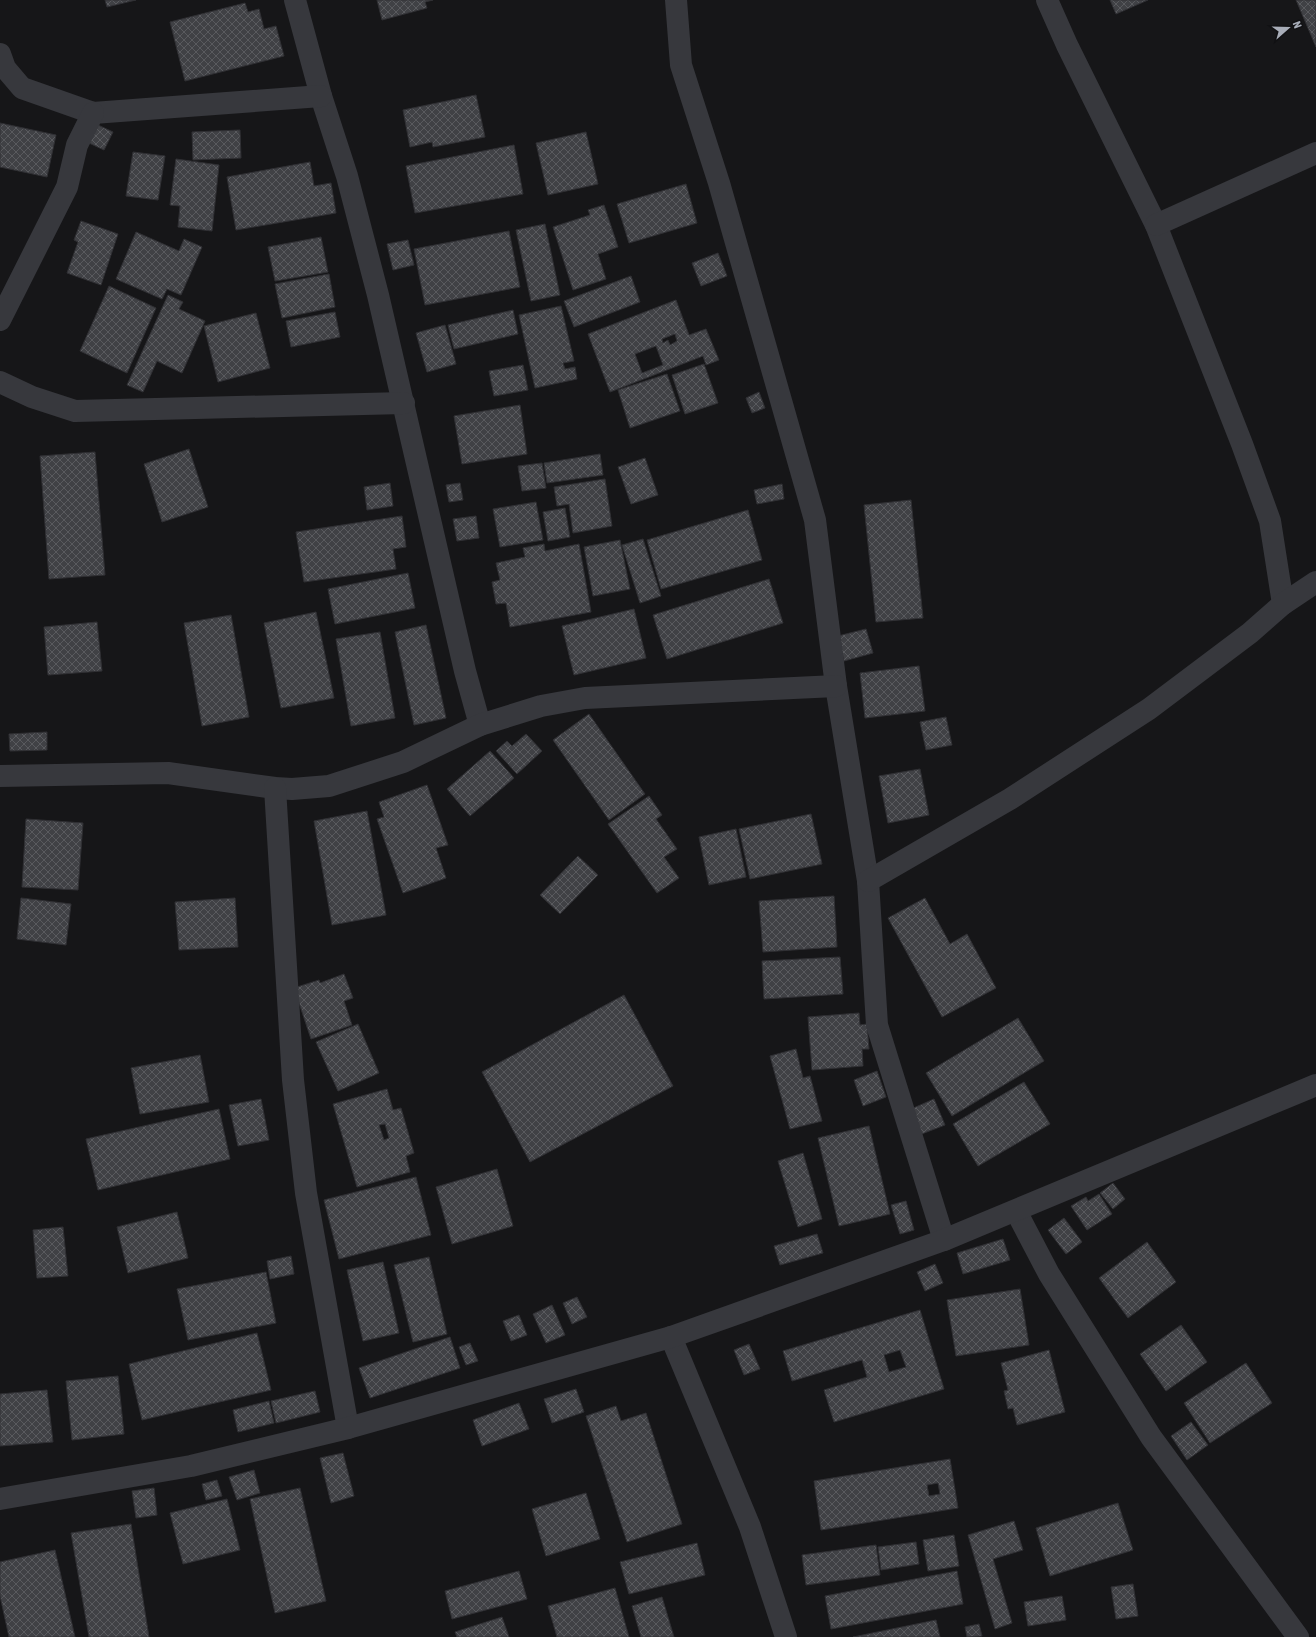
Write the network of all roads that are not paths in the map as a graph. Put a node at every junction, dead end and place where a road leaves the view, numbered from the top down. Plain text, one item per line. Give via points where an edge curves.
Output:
1 (295, 0) edge
2 (676, 0) edge
3 (1047, 0) edge
4 (0, 54) edge
5 (321, 96) junction
6 (93, 113) junction
7 (1316, 153) edge
8 (1156, 225) junction
9 (0, 320) edge
10 (0, 382) edge
11 (404, 403) junction
12 (1316, 582) edge
13 (1283, 604) junction
14 (836, 686) junction
15 (480, 725) junction
16 (0, 776) edge
17 (275, 788) junction
18 (868, 881) junction
19 (1316, 1085) edge
20 (1016, 1211) junction
21 (944, 1240) junction
22 (671, 1337) junction
23 (348, 1428) junction
24 (0, 1499) edge
25 (786, 1637) edge
26 (1298, 1637) edge

1 - 5 street
2 - 14 street via 681,65 719,183 815,520
3 - 8 street
4 - 6 street via 5,68 22,88
5 - 6 street
5 - 11 street via 347,176
6 - 9 street via 77,145 67,187
7 - 8 street
8 - 13 street via 1270,521
10 - 11 street via 75,411
11 - 15 street via 465,671
12 - 13 street
13 - 18 street via 1150,709 1010,799
14 - 15 street via 585,698 541,706
14 - 18 street
15 - 17 street via 403,762 329,786
16 - 17 street via 168,773
17 - 23 street via 294,1080 306,1193
18 - 21 street via 876,1024
19 - 20 street
20 - 21 street
20 - 26 street via 1049,1274 1151,1437
21 - 22 street
22 - 23 street
22 - 25 street via 750,1527
23 - 24 street via 191,1466

